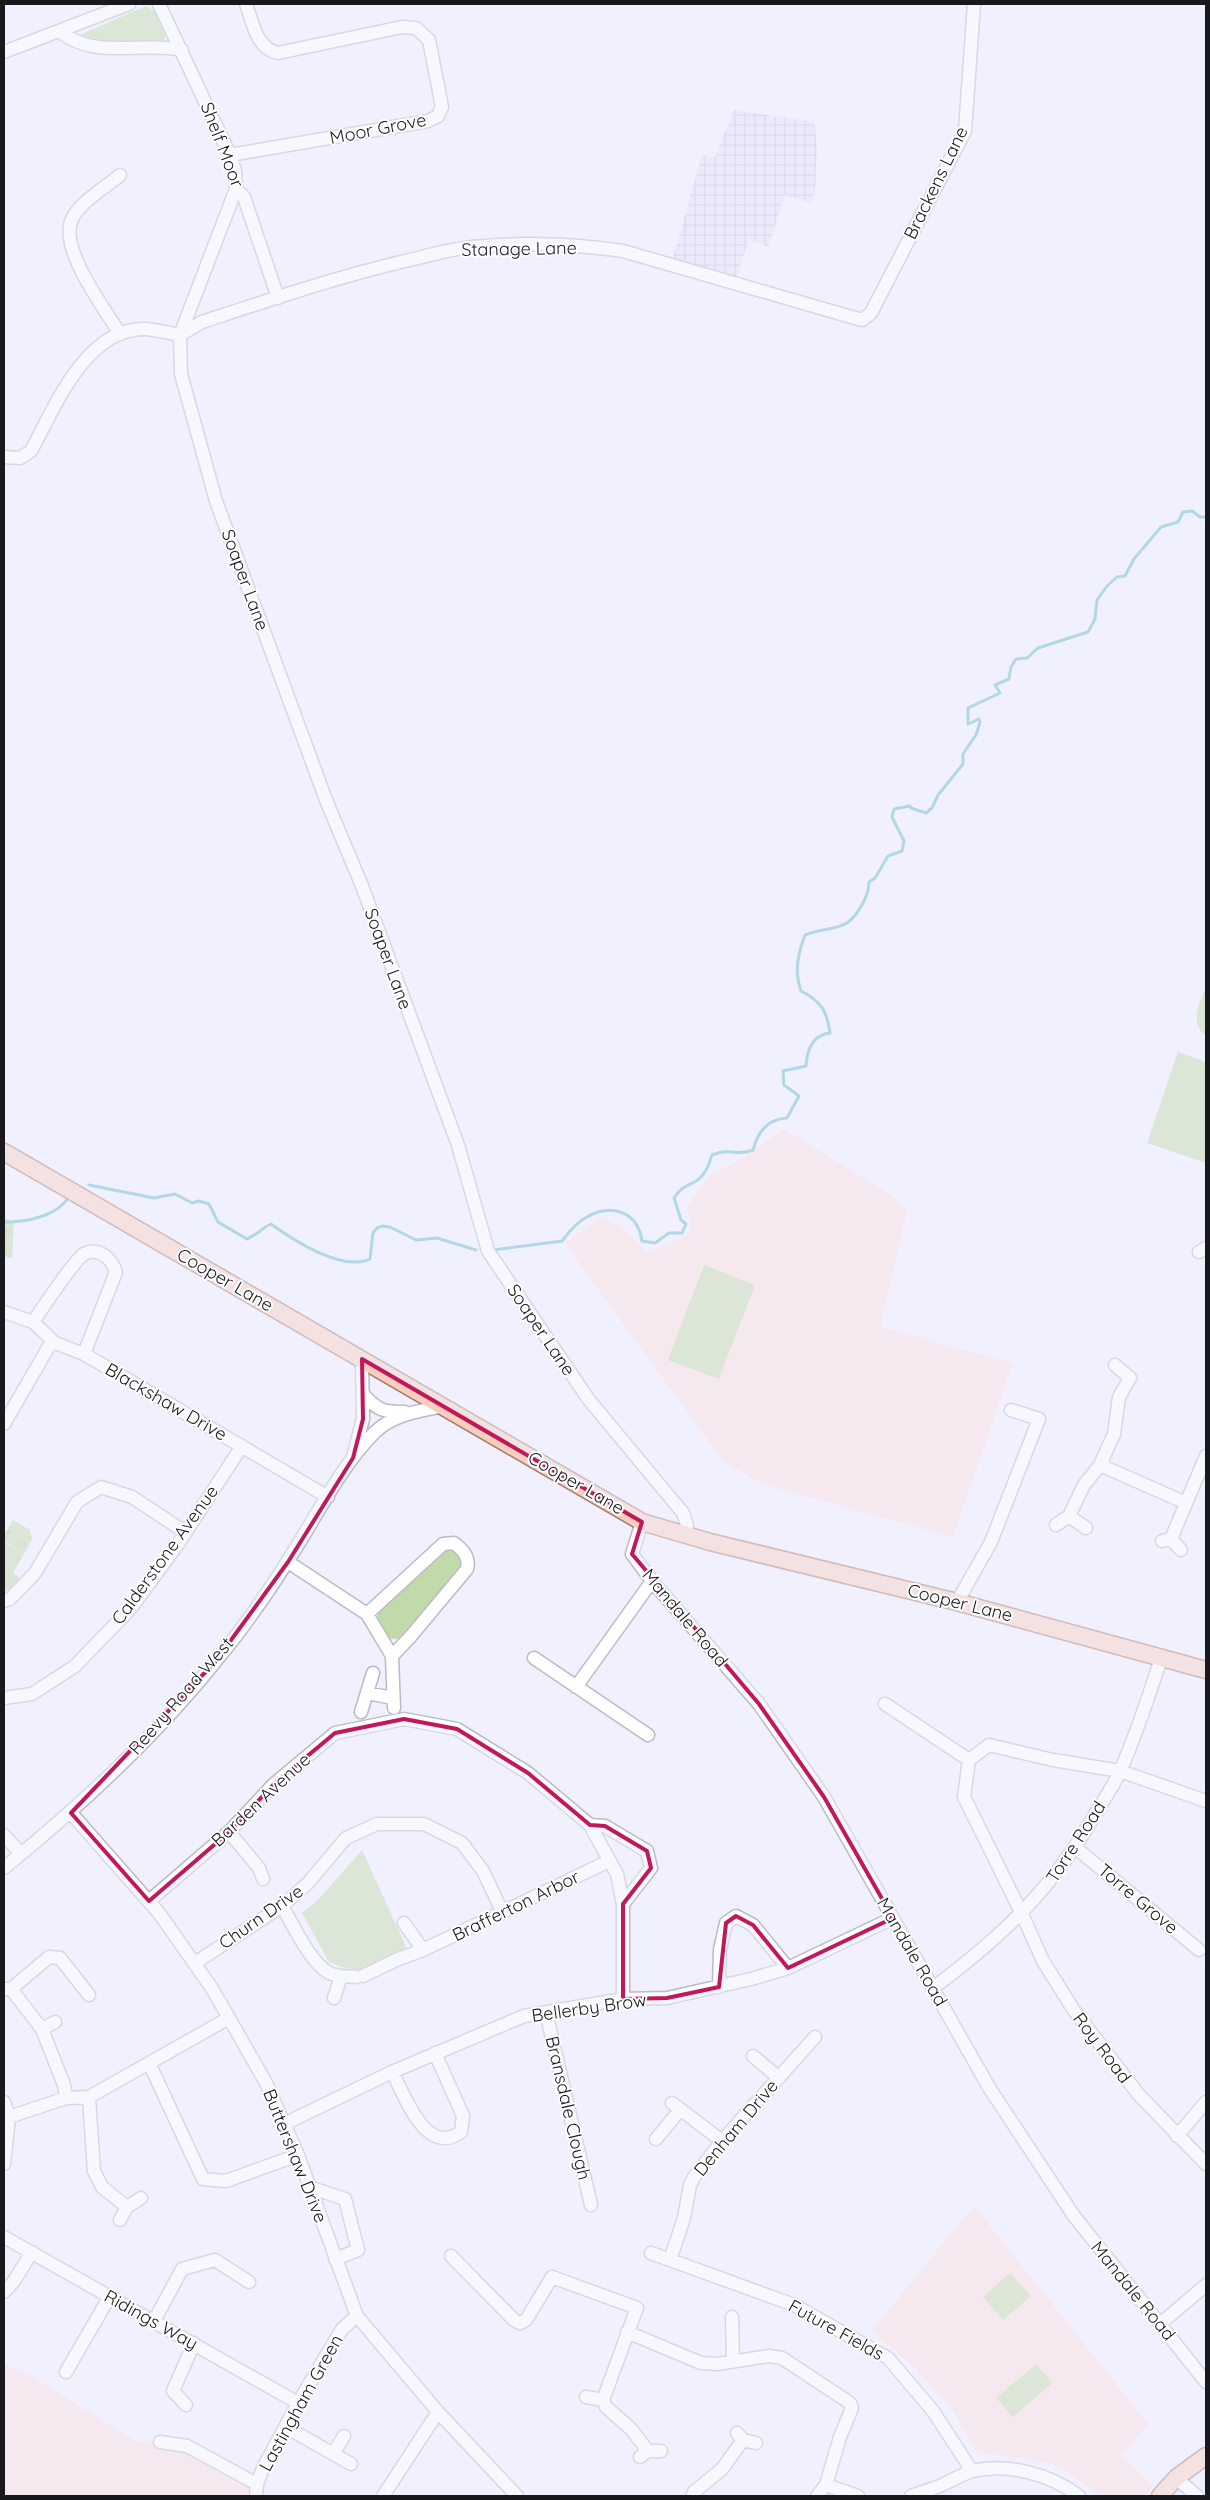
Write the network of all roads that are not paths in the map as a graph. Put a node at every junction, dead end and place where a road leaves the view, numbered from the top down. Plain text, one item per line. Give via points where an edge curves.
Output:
1 (129, 4) edge
2 (159, 4) edge
3 (246, 4) edge
4 (974, 4) edge
5 (60, 32) junction
6 (182, 50) junction
7 (4, 52) edge
8 (230, 155) junction
9 (120, 175) dead end
10 (236, 190) junction
11 (278, 298) junction
12 (862, 320) joint
13 (120, 334) junction
14 (180, 335) junction
15 (4, 457) edge
16 (4, 1152) edge
17 (4, 1312) edge
18 (33, 1322) junction
19 (52, 1341) junction
20 (84, 1354) junction
21 (362, 1359) junction
22 (1115, 1365) dead end
23 (364, 1395) junction
24 (444, 1406) junction
25 (1011, 1410) dead end
26 (410, 1412) junction
27 (4, 1424) edge
28 (242, 1446) junction
29 (1206, 1456) edge
30 (353, 1458) junction
31 (1100, 1465) junction
32 (328, 1497) junction
33 (1186, 1503) junction
34 (1069, 1516) junction
35 (642, 1522) junction
36 (1056, 1525) dead end
37 (1086, 1528) dead end
38 (185, 1532) junction
39 (686, 1536) junction
40 (1181, 1550) dead end
41 (288, 1562) junction
42 (652, 1581) junction
43 (4, 1601) edge
44 (957, 1602) junction
45 (367, 1614) junction
46 (392, 1656) junction
47 (1162, 1656) junction
48 (534, 1658) dead end
49 (1206, 1670) edge
50 (372, 1673) dead end
51 (576, 1687) junction
52 (368, 1692) junction
53 (4, 1698) edge
54 (885, 1704) dead end
55 (361, 1712) dead end
56 (648, 1735) dead end
57 (969, 1760) junction
58 (1120, 1772) junction
59 (1206, 1801) edge
60 (71, 1813) junction
61 (590, 1825) junction
62 (229, 1832) junction
63 (4, 1835) edge
64 (1076, 1848) junction
65 (21, 1854) junction
66 (610, 1861) junction
67 (4, 1868) edge
68 (263, 1879) dead end
69 (149, 1901) junction
70 (623, 1904) junction
71 (282, 1906) junction
72 (503, 1912) junction
73 (1022, 1914) junction
74 (893, 1918) junction
75 (404, 1923) dead end
76 (423, 1950) junction
77 (1199, 1950) dead end
78 (195, 1963) junction
79 (788, 1968) junction
80 (341, 1976) junction
81 (719, 1987) junction
82 (934, 1988) junction
83 (7, 1989) edge
84 (89, 1995) dead end
85 (334, 1998) dead end
86 (623, 1999) junction
87 (546, 2012) junction
88 (229, 2018) junction
89 (55, 2022) dead end
90 (42, 2028) junction
91 (815, 2037) dead end
92 (434, 2053) junction
93 (753, 2056) dead end
94 (149, 2063) junction
95 (392, 2072) junction
96 (779, 2078) junction
97 (89, 2097) junction
98 (66, 2098) junction
99 (4, 2102) edge
100 (1206, 2102) edge
101 (9, 2117) junction
102 (284, 2124) junction
103 (1177, 2136) junction
104 (656, 2139) dead end
105 (722, 2141) junction
106 (298, 2155) junction
107 (4, 2164) edge
108 (1206, 2164) edge
109 (310, 2187) junction
110 (141, 2198) dead end
111 (590, 2205) dead end
112 (127, 2207) junction
113 (120, 2220) dead end
114 (4, 2237) edge
115 (32, 2252) junction
116 (651, 2253) dead end
117 (451, 2256) dead end
118 (335, 2259) junction
119 (670, 2260) junction
120 (249, 2282) dead end
121 (1206, 2285) edge
122 (4, 2292) edge
123 (110, 2296) junction
124 (357, 2316) junction
125 (732, 2317) dead end
126 (154, 2321) junction
127 (1160, 2324) junction
128 (627, 2332) junction
129 (194, 2343) junction
130 (733, 2361) junction
131 (66, 2372) dead end
132 (1206, 2382) edge
133 (586, 2397) dead end
134 (604, 2400) junction
135 (298, 2403) junction
136 (186, 2405) dead end
137 (438, 2412) junction
138 (286, 2427) junction
139 (344, 2436) dead end
140 (160, 2442) dead end
141 (756, 2443) dead end
142 (661, 2451) dead end
143 (333, 2454) junction
144 (1206, 2456) edge
145 (350, 2464) dead end
146 (972, 2472) junction
147 (1176, 2478) junction
148 (826, 2485) junction
149 (256, 2490) edge
150 (383, 2496) edge
151 (517, 2496) edge
152 (692, 2496) edge
153 (817, 2496) edge
154 (858, 2496) edge
155 (911, 2496) edge
156 (1079, 2496) edge
157 (1160, 2496) edge
158 (1197, 2496) edge

1 - 5 street
2 - 6 street, Shelf Moor
3 - 8 street, Moor Grove via 261,44 268,51 278,53 402,27 416,28 429,40 442,107 438,116 428,121
4 - 12 street, Brackens Lane via 966,131 871,313
5 - 6 street via 83,46
5 - 7 street
6 - 8 street, Shelf Moor
8 - 10 street, Shelf Moor
9 - 13 street via 78,212 72,220 69,238 74,256
10 - 11 street, Shelf Moor via 244,197
10 - 14 street
11 - 12 street, Stanage Lane via 364,271 471,247 592,247 643,256 705,277
11 - 14 street, Stanage Lane via 202,322
13 - 14 street via 145,329
13 - 15 street via 94,350 79,366 31,451 20,458
14 - 39 street, Soaper Lane via 181,374 216,501 458,1144 488,1251 589,1400 683,1513
16 - 21 main road, Cooper Lane
17 - 18 street, Blackshaw Drive
18 - 19 street, Blackshaw Drive
18 - 20 street via 82,1255 96,1252 109,1258 116,1272
19 - 20 street, Blackshaw Drive
19 - 27 street
20 - 28 street, Blackshaw Drive
21 - 23 street
21 - 24 main road, Cooper Lane
22 - 31 street via 1130,1378 1119,1397 1114,1434
23 - 26 street via 375,1408
23 - 30 street via 363,1419
24 - 26 street
24 - 35 main road, Cooper Lane
25 - 44 street via 1041,1414 991,1542
26 - 30 street via 386,1422
28 - 32 street, Blackshaw Drive
28 - 38 street, Calderstone Avenue
29 - 33 street
30 - 32 street, Reevy Road West
31 - 33 street
31 - 34 street via 1084,1485
32 - 41 street, Reevy Road West
33 - 40 street via 1167,1540
34 - 36 street
34 - 37 street
35 - 39 main road, Cooper Lane
35 - 42 street, Mandale Road via 632,1554
38 - 43 street via 132,1497 101,1487 76,1502 35,1573 10,1599
38 - 53 street, Calderstone Avenue via 131,1608 75,1666 32,1694
39 - 44 main road, Cooper Lane
41 - 45 street
41 - 60 street, Reevy Road West via 215,1662 140,1746
42 - 51 street
42 - 74 street, Mandale Road via 759,1704 824,1797
44 - 47 main road, Cooper Lane
45 - 46 street
45 - 46 street via 443,1544 454,1543 467,1557 467,1569
46 - 52 street via 393,1703
47 - 49 main road, Cooper Lane
47 - 58 street, Torre Road
48 - 51 street
50 - 52 street
51 - 56 street
52 - 55 street
54 - 57 street
57 - 58 street via 989,1745
57 - 73 street, Roy Road via 964,1797
58 - 59 street
58 - 64 street, Torre Road
60 - 65 street, Reevy Road West
60 - 69 street, Buttershaw Drive
61 - 62 street, Barden Avenue via 528,1773 457,1729 404,1719 334,1734 274,1784
61 - 66 street, Barden Avenue
61 - 70 street via 605,1826 647,1850 651,1868
62 - 68 street via 259,1868
62 - 69 street, Barden Avenue
63 - 65 street
64 - 73 street, Torre Road
64 - 77 street, Torre Grove
65 - 67 street, Reevy Road West
66 - 70 street, Barden Avenue via 617,1874
66 - 72 street, Brafferton Arbor
69 - 78 street, Buttershaw Drive
70 - 86 street, Barden Avenue
71 - 72 street, Churn Drive via 308,1883 346,1838 377,1824 424,1824 462,1843 483,1871
71 - 78 street, Churn Drive
71 - 80 street via 306,1949 328,1972
72 - 76 street, Brafferton Arbor
73 - 82 street, Torre Road via 979,1954
73 - 103 street, Roy Road via 1043,1961 1073,2009 1138,2096
74 - 79 street, Bellerby Brow
74 - 82 street, Mandale Road
75 - 76 street
76 - 80 street, Brafferton Arbor via 359,1976
78 - 88 street, Buttershaw Drive
79 - 81 street, Bellerby Brow
79 - 81 street via 753,1924 736,1916 726,1923 720,1950
80 - 85 street
81 - 86 street, Bellerby Brow via 667,1998
82 - 127 street, Mandale Road via 990,2089 1074,2216
83 - 84 street via 49,1957 55,1957 60,1958
83 - 90 street
86 - 87 street, Bellerby Brow
87 - 92 street, Bellerby Brow via 524,2016
87 - 111 street, Bransdale Clough
88 - 94 street
88 - 102 street, Buttershaw Drive via 266,2083
89 - 90 street
90 - 98 street
91 - 96 street, Denham Drive
92 - 95 street, Bellerby Brow
92 - 95 street via 463,2116 462,2132 453,2138 441,2139 426,2131
93 - 96 street
94 - 97 street
94 - 106 street via 203,2179 226,2181
95 - 102 street, Bellerby Brow
96 - 105 street, Denham Drive
97 - 98 street
97 - 112 street via 94,2171 102,2187
98 - 101 street
99 - 101 street
100 - 103 street
101 - 107 street
102 - 106 street, Buttershaw Drive
103 - 108 street, Roy Road
104 - 105 street via 676,2106
105 - 119 street, Denham Drive via 690,2185 684,2218
106 - 109 street, Buttershaw Drive
109 - 118 street, Buttershaw Drive
109 - 118 street via 345,2198 358,2250
110 - 112 street
112 - 113 street
114 - 115 street, Ridings Way
115 - 122 street
115 - 123 street, Ridings Way
116 - 119 street, Future Fields
117 - 128 street via 520,2323 526,2320 552,2277 637,2308
118 - 124 street, Buttershaw Drive
119 - 146 street, Future Fields via 794,2305 888,2358 933,2411
120 - 126 street via 215,2260 182,2269
121 - 127 street
123 - 126 street, Ridings Way
123 - 131 street
124 - 135 street, Lastingham Green via 342,2329
124 - 137 street, Buttershaw Drive
125 - 130 street
126 - 129 street, Ridings Way
127 - 132 street, Mandale Road
128 - 130 street via 701,2363
128 - 134 street
129 - 135 street, Ridings Way
129 - 136 street via 173,2391
130 - 148 street via 769,2356 782,2358 850,2403 852,2408
133 - 134 street
134 - 142 street via 606,2407 631,2429 644,2454
135 - 138 street, Lastingham Green
137 - 150 street
137 - 151 street, Buttershaw Drive
138 - 143 street
138 - 149 street, Lastingham Green via 263,2468
139 - 143 street
140 - 149 street via 187,2446
141 - 152 street via 740,2437 722,2469
143 - 145 street
144 - 147 main road
146 - 155 street
146 - 156 street via 1029,2473 1049,2478
147 - 157 main road
147 - 158 street
148 - 153 street
148 - 154 street

